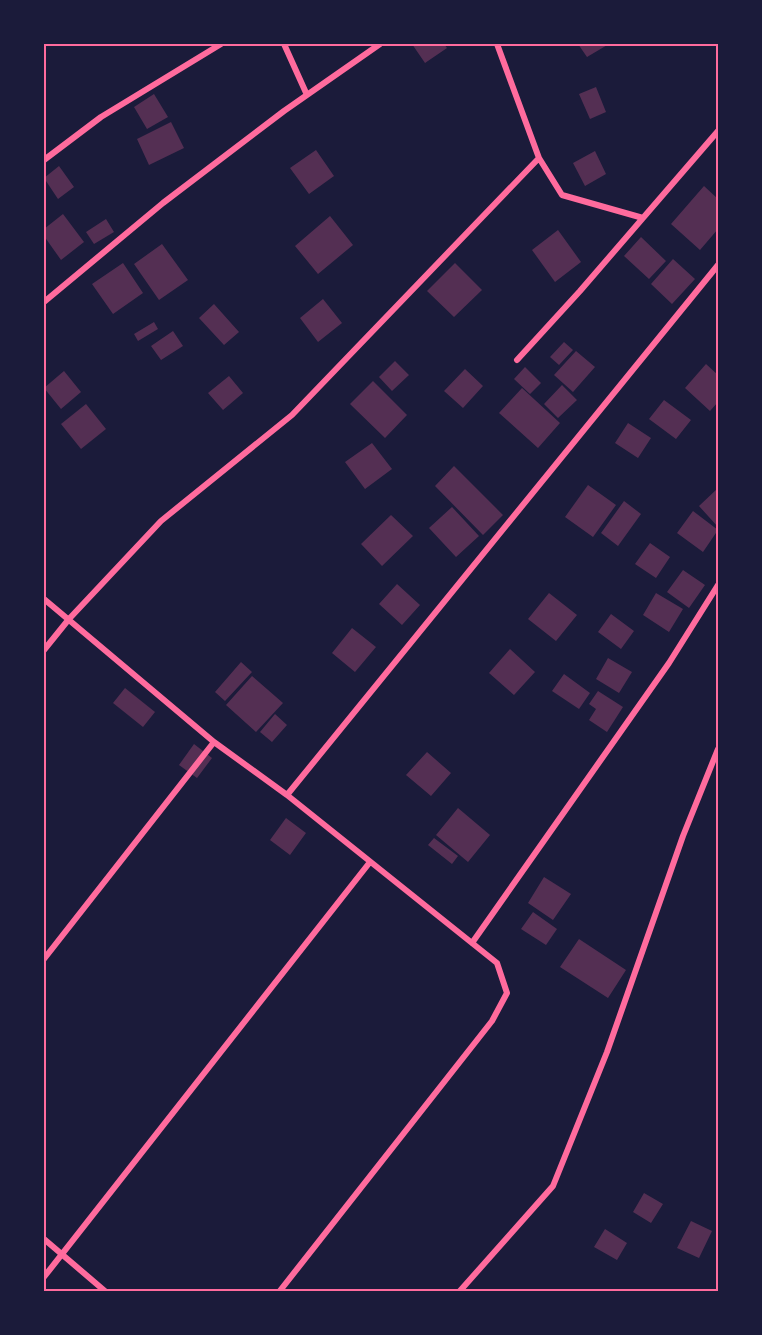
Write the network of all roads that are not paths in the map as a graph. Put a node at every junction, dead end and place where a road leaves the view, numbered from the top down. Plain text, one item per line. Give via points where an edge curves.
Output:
1 (221, 44) edge
2 (284, 44) edge
3 (380, 44) edge
4 (497, 44) edge
5 (307, 95) junction
6 (718, 131) edge
7 (539, 158) junction
8 (44, 160) edge
9 (643, 218) junction
10 (718, 265) edge
11 (44, 302) edge
12 (517, 360) dead end
13 (718, 585) edge
14 (44, 599) edge
15 (69, 619) junction
16 (44, 650) edge
17 (214, 742) junction
18 (718, 749) edge
19 (287, 795) junction
20 (370, 862) junction
21 (472, 943) junction
22 (44, 959) edge
23 (44, 1239) edge
24 (62, 1254) junction
25 (44, 1277) edge
26 (106, 1292) edge
27 (279, 1292) edge
28 (459, 1292) edge

1 - 8 street via 101,117
2 - 5 street
3 - 5 street
4 - 7 street
5 - 11 street via 163,203
6 - 9 street
7 - 9 street via 562,195
7 - 15 street via 292,415 161,521
9 - 12 street
10 - 19 street
13 - 21 street via 669,663
14 - 15 street
15 - 16 street
15 - 17 street
17 - 19 street
17 - 22 street
18 - 28 street via 683,836 608,1052 553,1186
19 - 20 street
20 - 21 street
20 - 24 street
21 - 27 street via 497,963 507,993 492,1021
23 - 24 street
24 - 25 street
24 - 26 street

